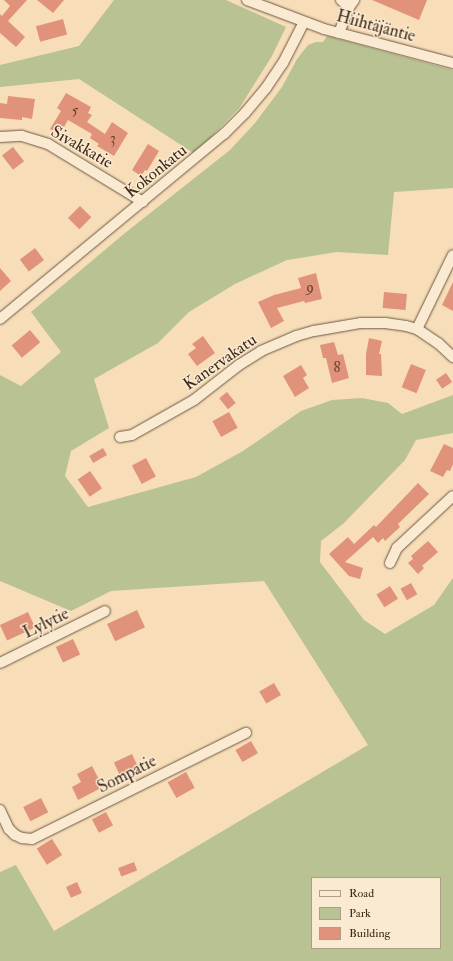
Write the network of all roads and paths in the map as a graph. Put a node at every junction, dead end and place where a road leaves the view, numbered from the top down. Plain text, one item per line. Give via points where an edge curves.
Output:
1 (247, 0) edge
2 (348, 2) edge
3 (304, 22) junction
4 (339, 33) junction
5 (453, 63) edge
6 (0, 137) edge
7 (143, 202) junction
8 (453, 256) edge
9 (0, 319) edge
10 (417, 329) junction
11 (453, 357) edge
12 (120, 437) dead end
13 (453, 496) edge
14 (390, 563) dead end
15 (105, 611) dead end
16 (0, 663) edge
17 (246, 733) dead end
18 (0, 810) edge

1 - 3 street, Hiihtäjäntie
2 - 4 street
3 - 4 street, Hiihtäjäntie
3 - 7 street, Kokonkatu via 266,88 245,113 206,150
4 - 5 street, Hiihtäjäntie
6 - 7 street, Sivakkatie via 22,136 48,144
7 - 9 street, Kokonkatu
8 - 10 street
10 - 11 street, Kanervakatu
10 - 12 street, Kanervakatu via 385,323 361,323 296,336 261,351 194,400 132,435
13 - 14 street via 398,548
15 - 16 street, Lylytie
17 - 18 street, Sompatie via 32,839 15,835 9,829

